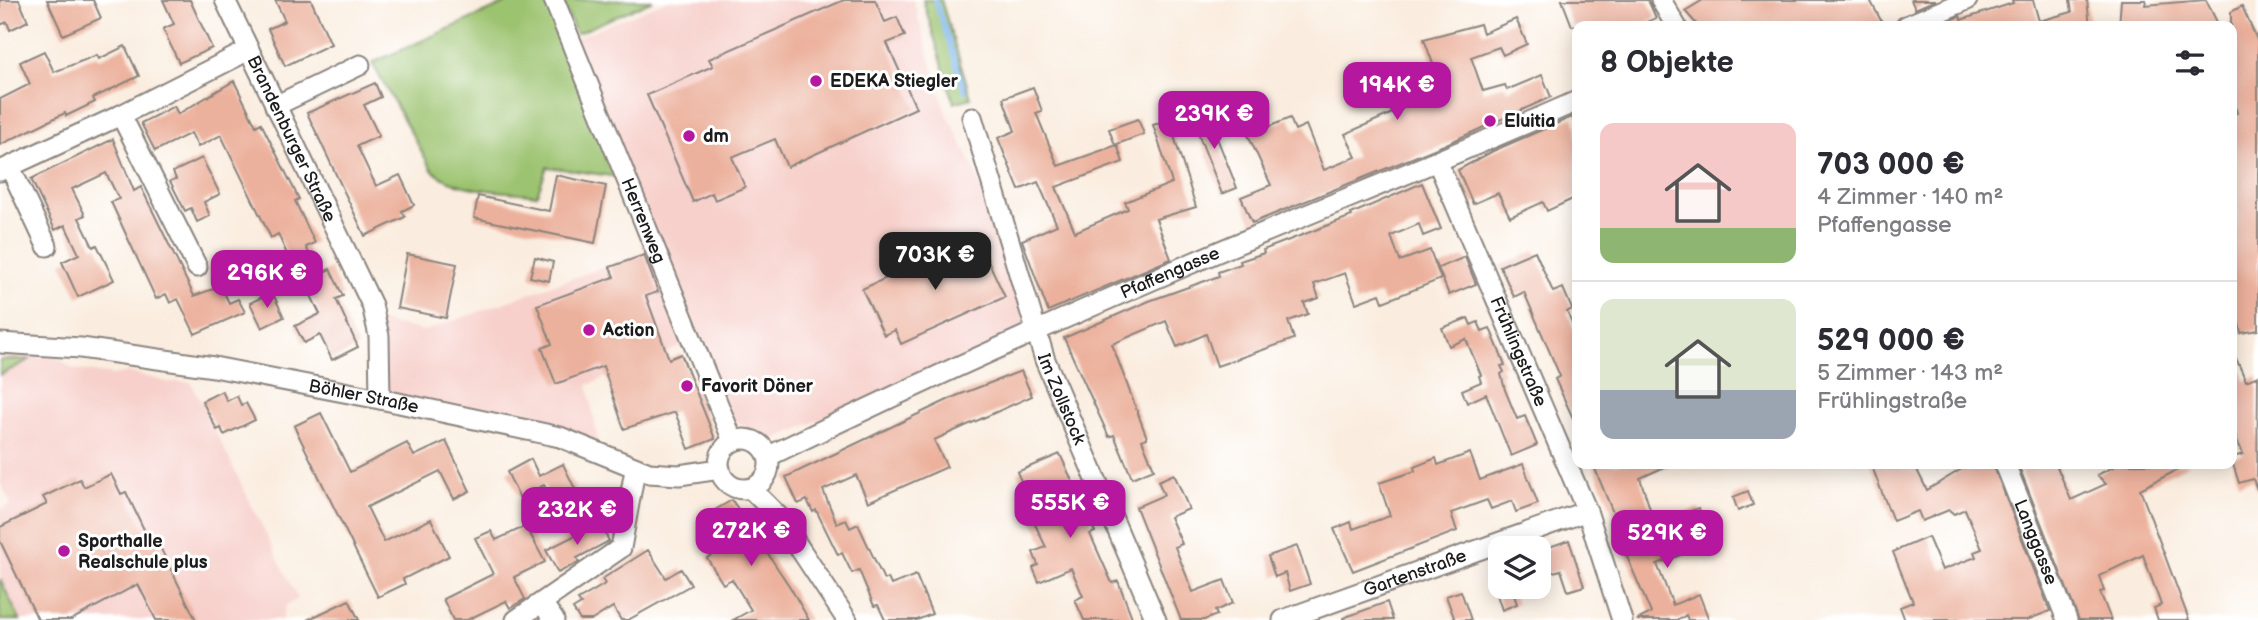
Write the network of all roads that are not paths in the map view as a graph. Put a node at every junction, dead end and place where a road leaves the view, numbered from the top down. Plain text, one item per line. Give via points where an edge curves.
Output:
1 (225, 0) edge
2 (554, 0) edge
3 (1661, 0) edge
4 (1967, 0) edge
5 (1673, 21) edge
6 (1918, 21) edge
7 (249, 50) junction
8 (360, 65) dead end
9 (1572, 103) edge
10 (275, 106) junction
11 (121, 115) junction
12 (972, 117) dead end
13 (1438, 163) junction
14 (5, 169) edge
15 (47, 246) dead end
16 (197, 267) dead end
17 (1036, 331) junction
18 (0, 344) edge
19 (380, 399) junction
20 (733, 441) junction
21 (768, 456) junction
22 (2007, 469) edge
23 (635, 470) junction
24 (720, 470) junction
25 (758, 483) junction
26 (1587, 511) junction
27 (542, 603) junction
28 (2065, 619) edge
29 (516, 620) edge
30 (554, 620) edge
31 (848, 620) edge
32 (1156, 620) edge
33 (1283, 620) edge
34 (1622, 620) edge

1 - 7 street, Brandenburger Straße
2 - 20 street, Herrenweg
3 - 5 street
4 - 6 street
7 - 10 street, Brandenburger Straße
7 - 11 street
8 - 10 street
9 - 13 street, Pfaffengasse
10 - 19 street, Brandenburger Straße via 374,312
11 - 14 street
11 - 16 street
12 - 17 street, Im Zollstock
13 - 17 street, Pfaffengasse
13 - 26 street, Frühlingstraße
14 - 15 street
17 - 21 street, Pfaffengasse
17 - 32 street, Im Zollstock
18 - 19 street, Böhler Straße via 81,348 214,367
19 - 23 street, Böhler Straße via 560,437
20 - 21 street via 750,439
20 - 24 street via 721,453
21 - 25 street via 769,467
22 - 28 street, Langgasse
23 - 24 street, Böhler Straße via 666,476
23 - 27 street via 621,548
24 - 25 street via 731,485
25 - 31 street
26 - 33 street, Gartenstraße
26 - 34 street, Frühlingstraße
27 - 29 street
27 - 30 street

